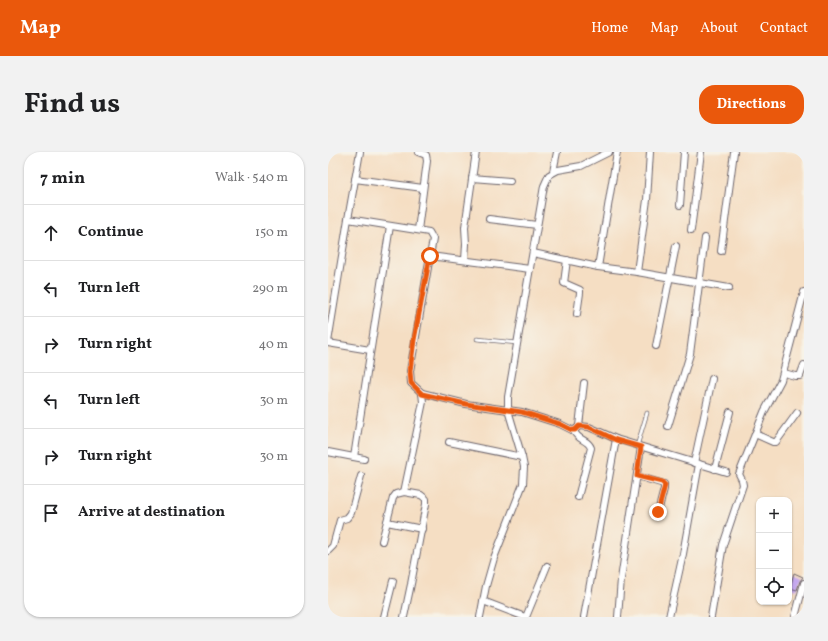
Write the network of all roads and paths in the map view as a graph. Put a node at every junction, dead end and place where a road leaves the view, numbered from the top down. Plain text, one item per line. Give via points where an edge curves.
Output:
1 (360, 152) edge
2 (418, 152) edge
3 (476, 152) edge
4 (557, 152) edge
5 (609, 152) edge
6 (617, 152) edge
7 (650, 152) edge
8 (684, 152) edge
9 (701, 152) edge
10 (734, 152) edge
11 (553, 172) junction
12 (472, 178) junction
13 (355, 179) junction
14 (510, 181) dead end
15 (423, 188) junction
16 (680, 205) dead end
17 (348, 220) junction
18 (489, 220) dead end
19 (537, 225) junction
20 (390, 226) junction
21 (418, 230) junction
22 (691, 230) dead end
23 (706, 238) dead end
24 (676, 246) dead end
25 (721, 251) dead end
26 (533, 253) junction
27 (430, 256) junction
28 (465, 260) junction
29 (566, 260) junction
30 (598, 267) junction
31 (530, 269) junction
32 (637, 272) junction
33 (670, 277) junction
34 (699, 283) junction
35 (729, 288) dead end
36 (804, 292) edge
37 (577, 314) dead end
38 (477, 338) dead end
39 (328, 342) edge
40 (517, 343) junction
41 (656, 346) dead end
42 (370, 350) junction
43 (804, 365) edge
44 (784, 373) junction
45 (712, 379) dead end
46 (584, 383) dead end
47 (422, 394) junction
48 (508, 410) junction
49 (730, 412) dead end
50 (647, 413) dead end
51 (797, 413) dead end
52 (668, 426) dead end
53 (576, 428) junction
54 (755, 434) junction
55 (616, 440) junction
56 (449, 442) dead end
57 (639, 446) junction
58 (328, 452) edge
59 (354, 457) junction
60 (522, 457) junction
61 (364, 459) dead end
62 (696, 464) junction
63 (715, 469) junction
64 (726, 472) dead end
65 (361, 476) dead end
66 (637, 476) junction
67 (404, 492) junction
68 (578, 497) dead end
69 (658, 512) dead end
70 (387, 522) junction
71 (422, 529) junction
72 (382, 541) dead end
73 (328, 551) edge
74 (547, 566) dead end
75 (393, 581) dead end
76 (804, 583) edge
77 (483, 601) junction
78 (384, 617) edge
79 (404, 617) edge
80 (480, 617) edge
81 (526, 617) edge
82 (584, 617) edge
83 (618, 617) edge
84 (668, 617) edge
85 (710, 617) edge
86 (795, 617) edge

1 - 13 street
2 - 15 street via 427,158
3 - 12 street
4 - 11 street
5 - 11 street via 581,166
6 - 30 street
7 - 32 street via 647,200
8 - 16 street
9 - 22 street
10 - 25 street
11 - 19 street via 544,186
12 - 14 street
12 - 28 street via 464,232
13 - 15 street
13 - 17 street
15 - 21 street
17 - 20 street
17 - 39 street
18 - 19 street
19 - 26 street
20 - 21 street
20 - 42 street
21 - 27 street via 432,234
23 - 34 street
24 - 33 street
26 - 29 street
26 - 31 street
27 - 28 street
27 - 47 street via 410,371 411,383
28 - 31 street
29 - 30 street
29 - 37 street via 564,283 580,290
30 - 32 street
31 - 40 street
32 - 33 street
33 - 34 street
33 - 41 street
34 - 35 street
34 - 52 street via 688,362
36 - 44 street
38 - 40 lane
39 - 42 street
40 - 48 street
42 - 59 street
43 - 44 street via 800,376
44 - 54 street
45 - 62 street
46 - 53 street
47 - 48 street
47 - 67 street via 423,402
48 - 53 street
48 - 60 street
49 - 63 street
50 - 57 lane
51 - 54 street via 776,442
53 - 55 street via 589,427
53 - 68 street via 577,437 589,443 591,448
54 - 85 street via 738,474 743,485 723,545
55 - 57 street
55 - 82 street
56 - 60 street
57 - 62 street
57 - 66 street
58 - 59 street
59 - 61 street
60 - 77 street via 523,484 494,558
62 - 63 street
62 - 84 street via 682,554
63 - 64 street
65 - 73 street via 351,513 347,518 340,520 333,546
66 - 69 street via 664,484
66 - 83 street via 621,579
67 - 70 street via 394,495
67 - 71 street via 421,494 426,499
70 - 71 street
70 - 72 street
71 - 79 street
74 - 81 street
75 - 78 street
76 - 86 street
77 - 80 street
77 - 81 street

